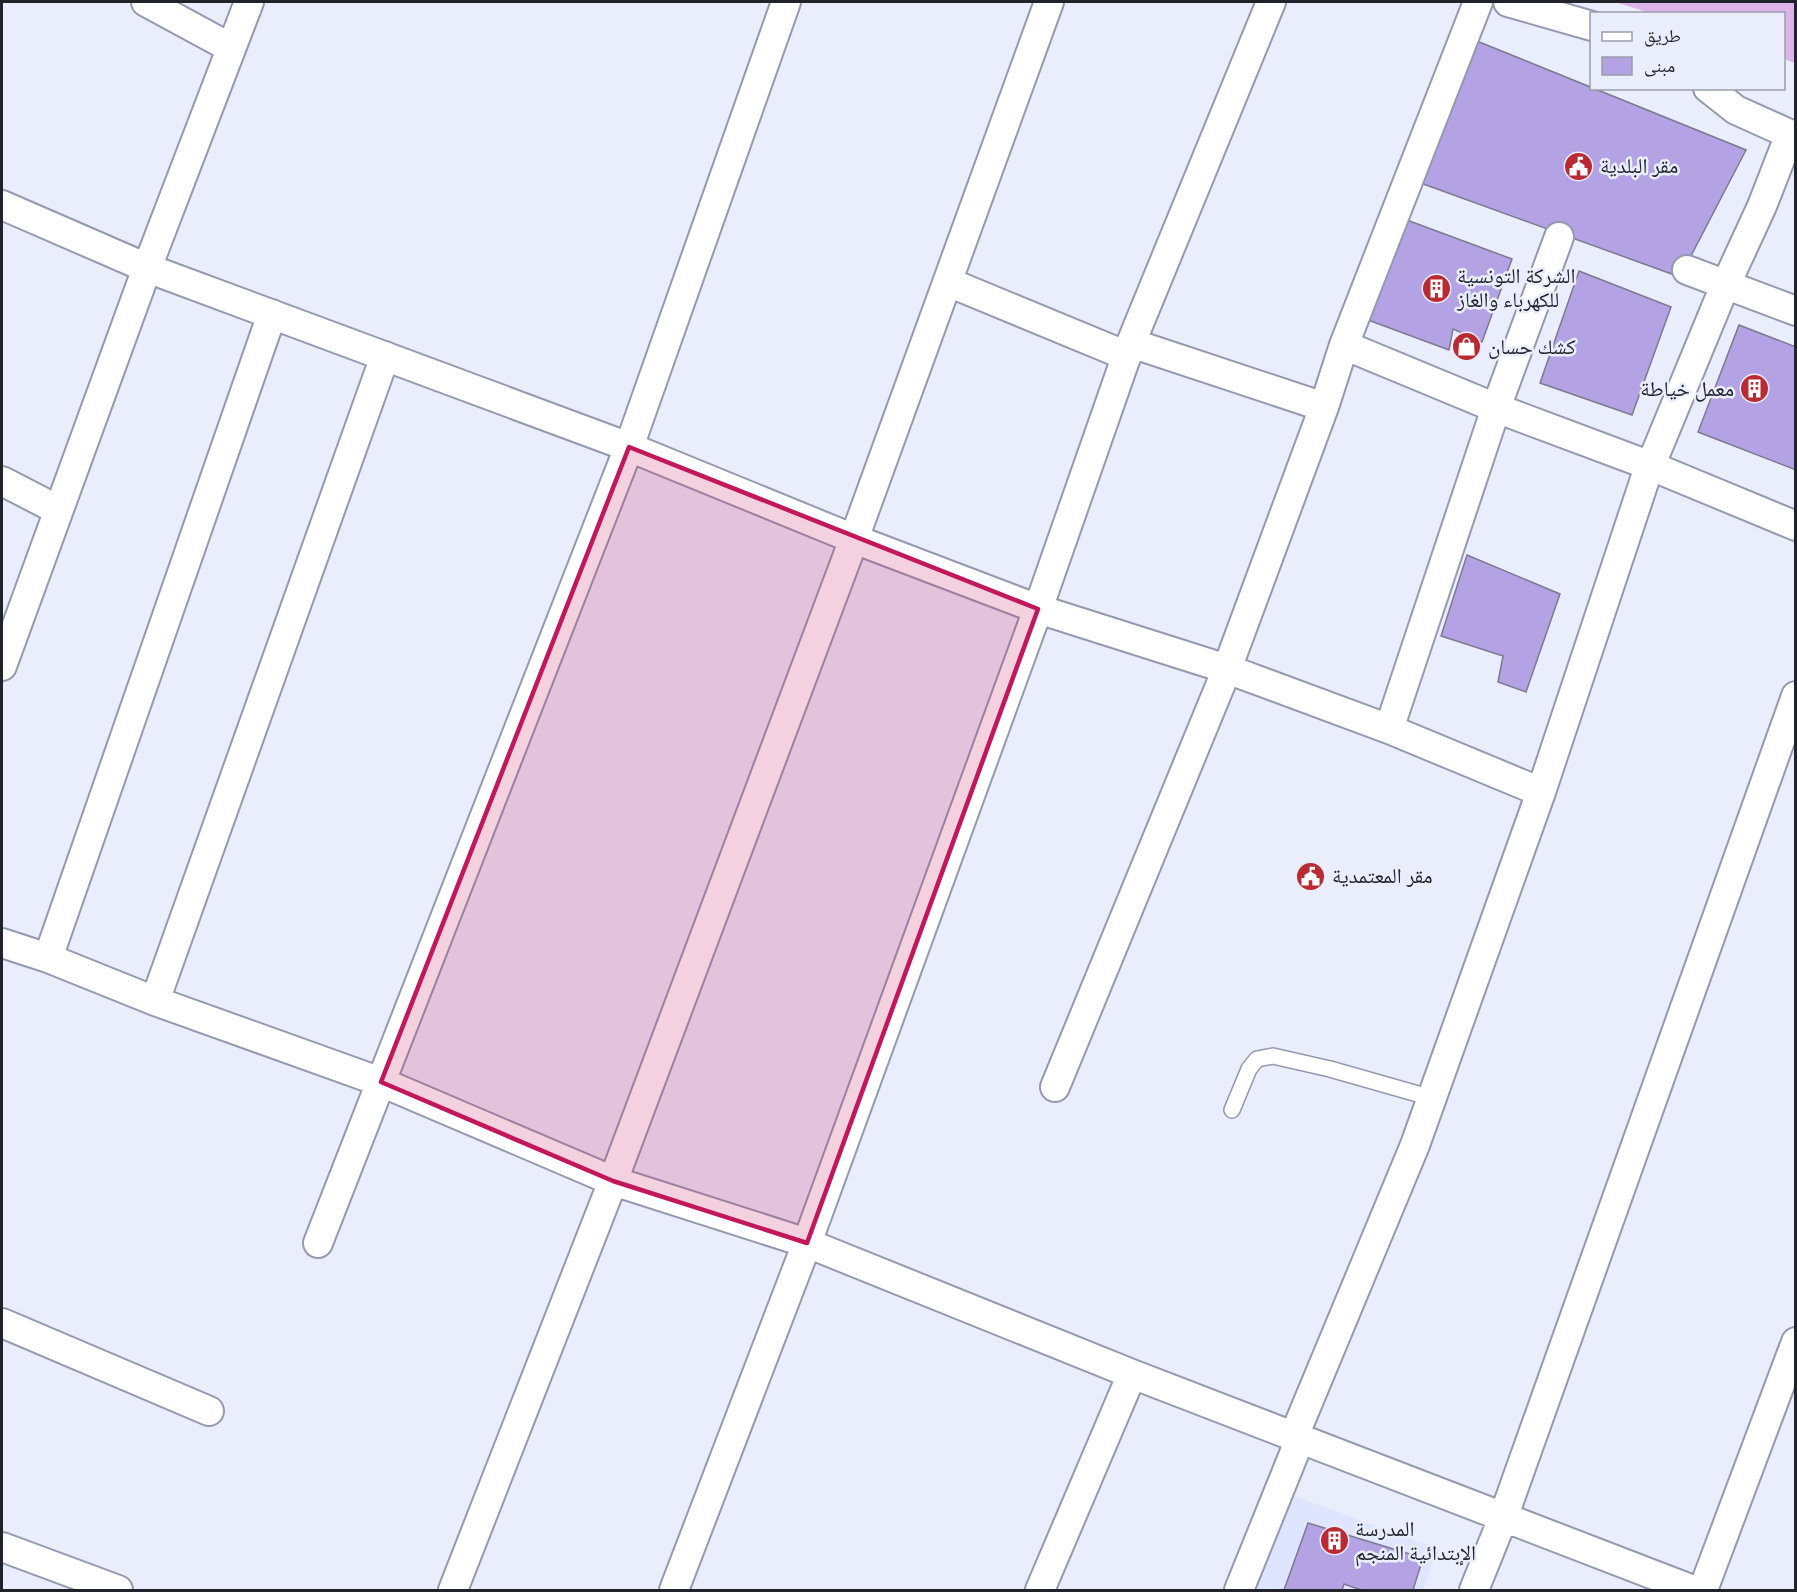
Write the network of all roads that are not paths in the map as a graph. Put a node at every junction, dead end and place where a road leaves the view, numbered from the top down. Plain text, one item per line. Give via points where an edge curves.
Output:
1 (146, 2) edge
2 (249, 2) edge
3 (786, 2) edge
4 (1049, 2) edge
5 (1271, 2) edge
6 (1478, 2) edge
7 (1508, 2) edge
8 (1590, 25) edge
9 (231, 48) junction
10 (1711, 90) edge
11 (1793, 135) edge
12 (2, 205) edge
13 (1559, 237) dead end
14 (147, 268) junction
15 (1687, 270) dead end
16 (948, 282) junction
17 (1726, 284) junction
18 (1796, 311) edge
19 (272, 314) junction
20 (1344, 345) junction
21 (1129, 349) junction
22 (386, 356) junction
23 (1324, 408) junction
24 (1496, 408) junction
25 (630, 447) junction
26 (1651, 466) junction
27 (2, 481) edge
28 (58, 510) junction
29 (1796, 526) edge
30 (854, 539) junction
31 (1038, 609) junction
32 (2, 666) edge
33 (1227, 669) junction
34 (1796, 696) edge
35 (1389, 729) junction
36 (1541, 792) junction
37 (2, 943) edge
38 (48, 958) junction
39 (155, 1001) junction
40 (381, 1082) junction
41 (1055, 1088) dead end
42 (1432, 1098) junction
43 (1232, 1110) dead end
44 (613, 1181) junction
45 (807, 1243) junction
46 (318, 1244) dead end
47 (2, 1323) edge
48 (1796, 1342) edge
49 (1132, 1374) junction
50 (209, 1411) dead end
51 (1297, 1438) junction
52 (1503, 1518) junction
53 (2, 1547) edge
54 (118, 1590) edge
55 (453, 1590) edge
56 (675, 1590) edge
57 (1040, 1590) edge
58 (1239, 1590) edge
59 (1474, 1590) edge
60 (1693, 1590) edge
61 (1703, 1590) edge

1 - 9 street
2 - 9 street
3 - 25 street
4 - 16 street
5 - 21 street
6 - 20 street
7 - 8 street
9 - 14 street
10 - 11 street via 1736,110
11 - 17 street
12 - 14 street
13 - 24 street
14 - 19 street
14 - 28 street
15 - 17 street
16 - 21 street
16 - 30 street
17 - 18 street
17 - 26 street
19 - 22 street
19 - 38 street
20 - 23 street
20 - 24 street
21 - 23 street
21 - 31 street
22 - 25 street
22 - 39 street
23 - 33 street
24 - 26 street
24 - 35 street
25 - 30 street
25 - 40 street
26 - 29 street
26 - 36 street
27 - 28 street
28 - 32 street
30 - 31 street
30 - 44 street
31 - 33 street
31 - 45 street
33 - 35 street
33 - 41 street
34 - 52 street
35 - 36 street
36 - 42 street
37 - 38 street
38 - 39 street
39 - 40 street
40 - 44 street
40 - 46 street
42 - 43 lane via 1273,1056 1257,1059 1249,1069
42 - 51 street
44 - 45 street
44 - 55 street
45 - 49 street
45 - 56 street
47 - 50 street
48 - 61 street
49 - 51 street
49 - 57 street
51 - 52 street
51 - 58 street
52 - 59 street
52 - 60 street
53 - 54 street

